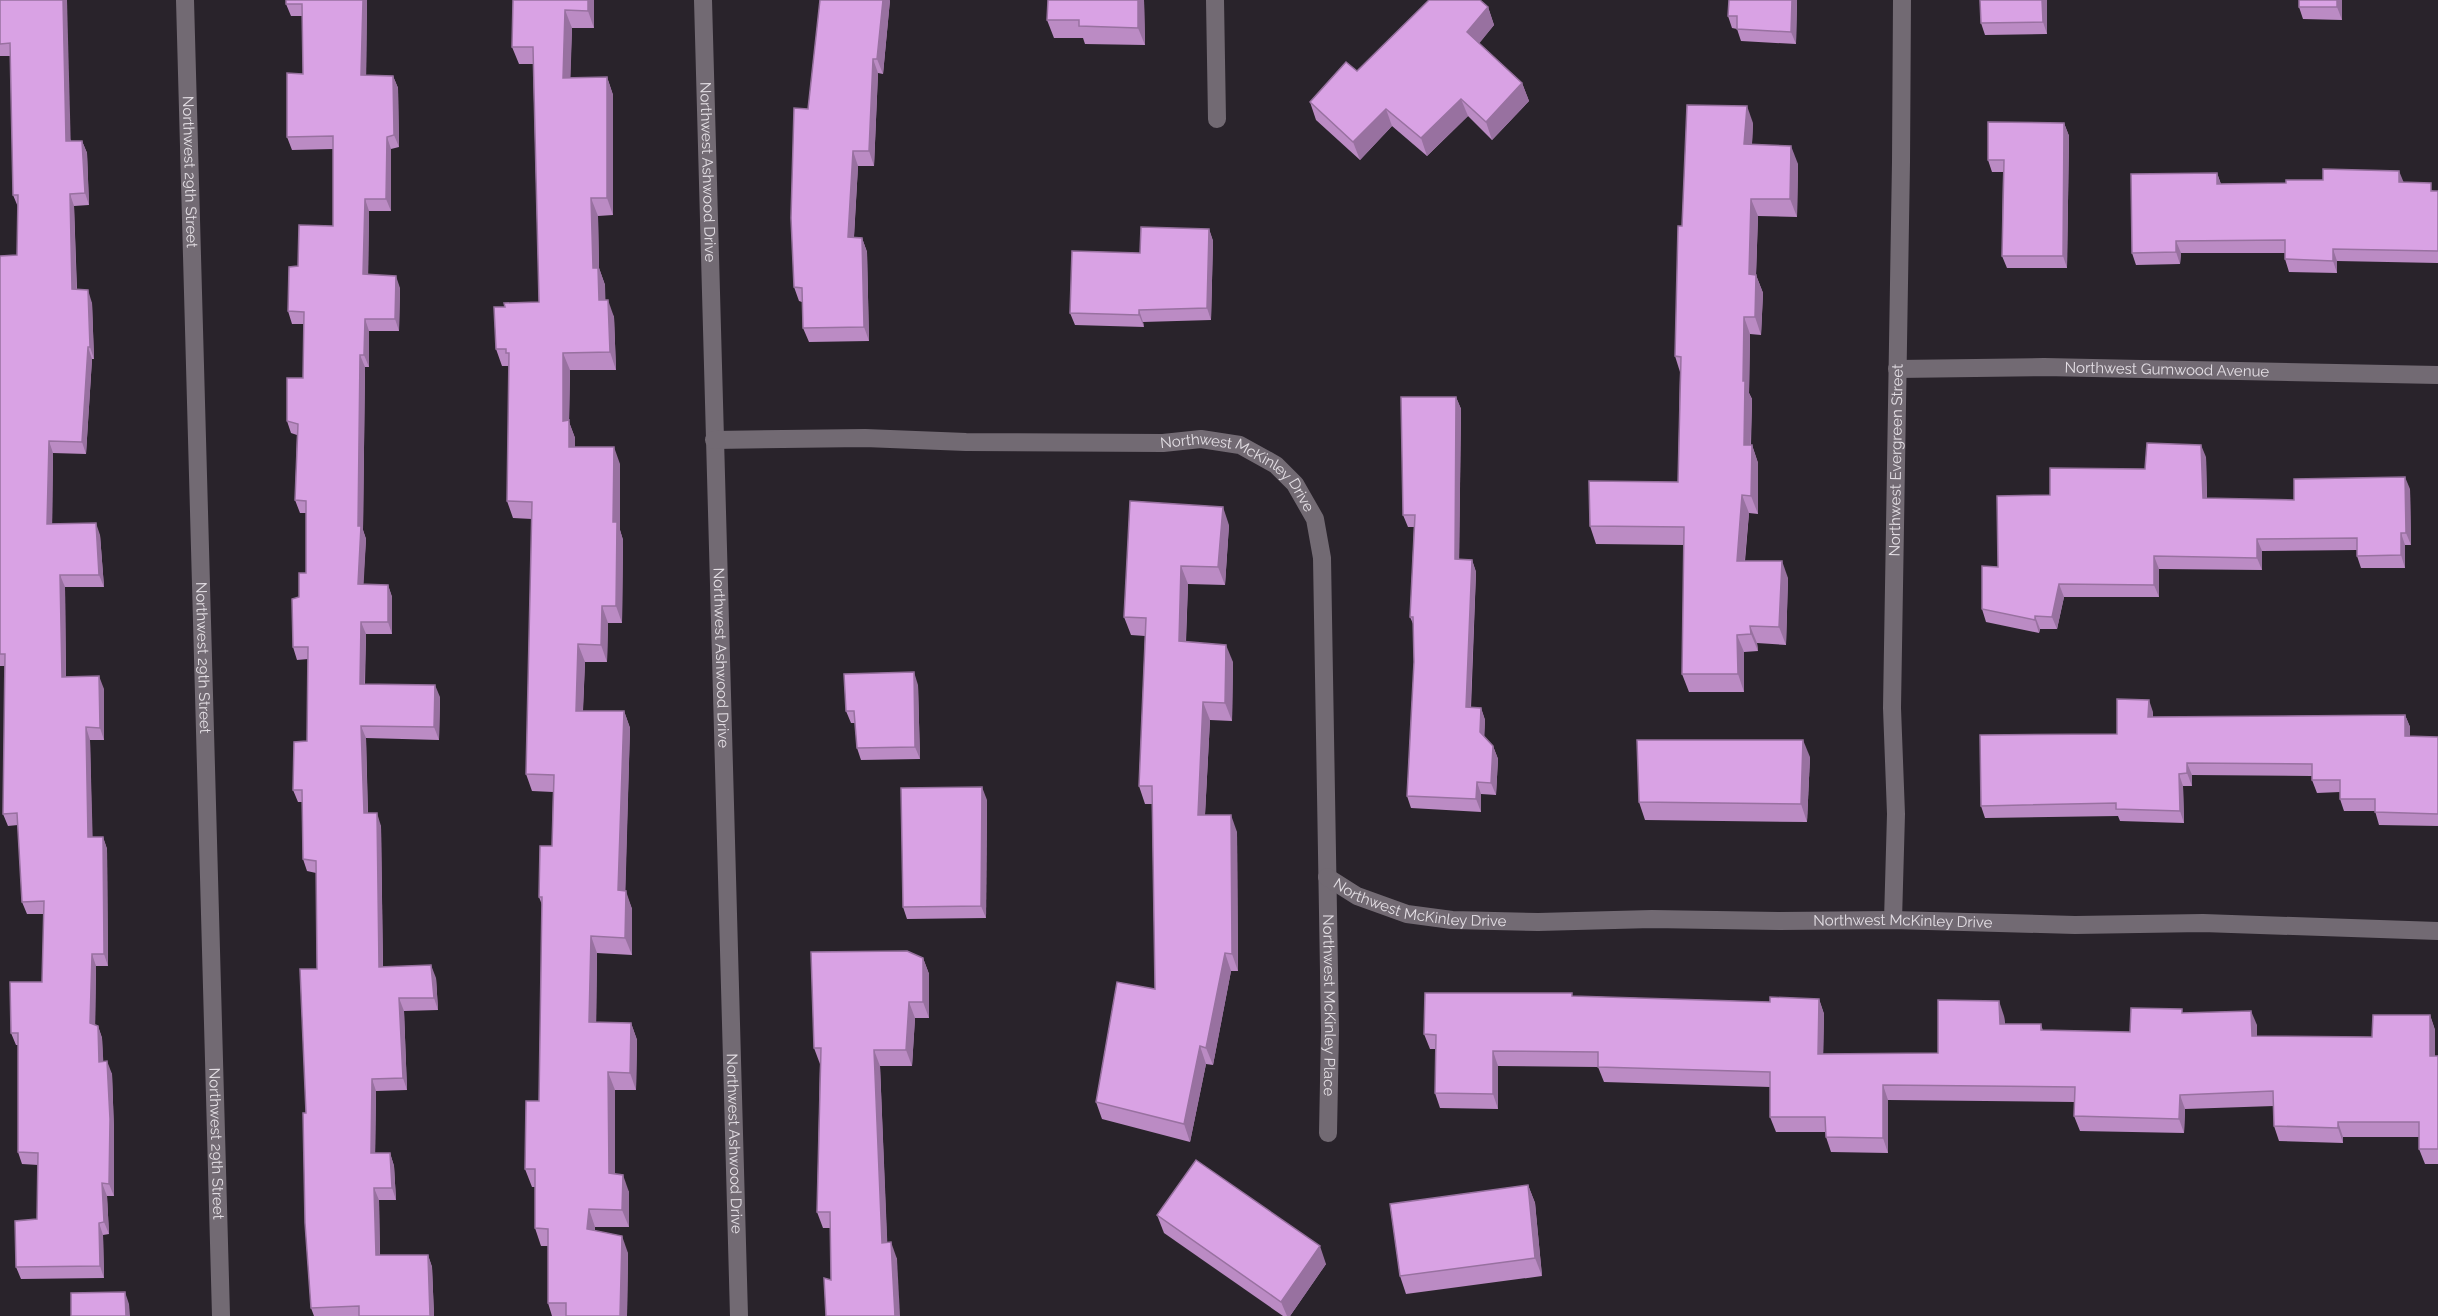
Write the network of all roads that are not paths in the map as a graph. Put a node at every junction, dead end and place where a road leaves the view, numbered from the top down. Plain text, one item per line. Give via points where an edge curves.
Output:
1 (185, 0) edge
2 (703, 0) edge
3 (1215, 0) edge
4 (1902, 0) edge
5 (1217, 119) dead end
6 (1897, 369) junction
7 (2438, 375) edge
8 (714, 440) junction
9 (1327, 877) junction
10 (1893, 920) junction
11 (2438, 931) edge
12 (1328, 1133) dead end
13 (221, 1316) edge
14 (739, 1316) edge

1 - 13 street, Northwest 29th Street
2 - 8 street, Northwest Ashwood Drive
3 - 5 street
4 - 6 street, Northwest Evergreen Street
6 - 7 street, Northwest Gumwood Avenue via 2044,367
6 - 10 street, Northwest Evergreen Street
8 - 9 street, Northwest McKinley Drive via 865,438 1163,443 1201,439 1240,445 1276,465 1295,484 1315,519 1322,558
8 - 14 street, Northwest Ashwood Drive
9 - 10 street, Northwest McKinley Drive via 1357,896 1407,914 1452,920
9 - 12 street, Northwest McKinley Place
10 - 11 street, Northwest McKinley Drive via 2075,925 2204,923

